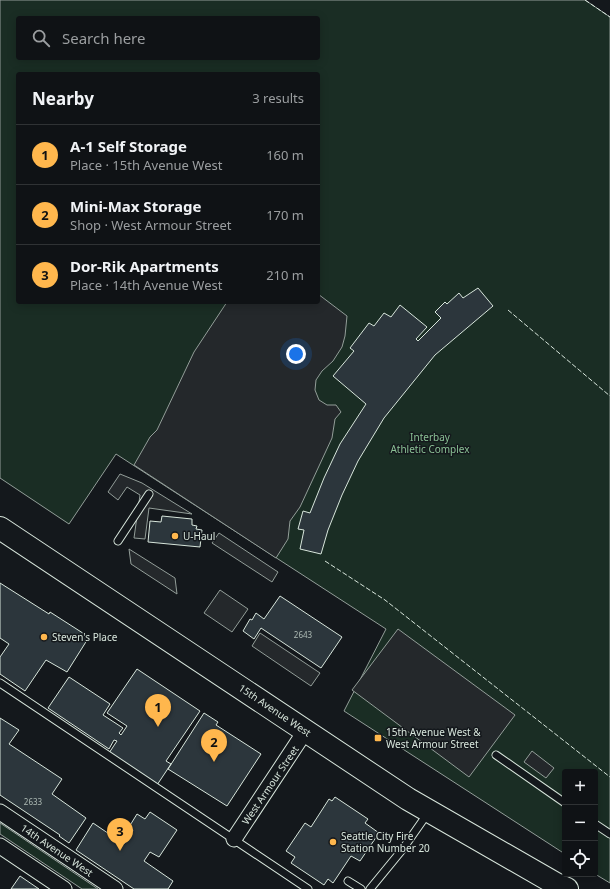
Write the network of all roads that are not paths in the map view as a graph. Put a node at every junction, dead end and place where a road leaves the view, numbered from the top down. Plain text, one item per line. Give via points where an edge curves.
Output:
1 (149, 494) dead end
2 (0, 528) edge
3 (118, 541) dead end
4 (0, 683) edge
5 (306, 730) junction
6 (496, 755) dead end
7 (562, 801) edge
8 (430, 811) junction
9 (0, 812) edge
10 (598, 826) edge
11 (610, 834) edge
12 (234, 839) junction
13 (0, 846) edge
14 (348, 881) dead end
15 (562, 887) edge
16 (64, 889) edge
17 (114, 889) edge
18 (308, 889) edge
19 (361, 889) edge
20 (370, 889) edge

1 - 3 lane
2 - 5 main road, 15th Avenue West
4 - 12 lane
5 - 8 main road, 15th Avenue West
5 - 12 street, West Armour Street
6 - 7 lane
8 - 15 main road, 15th Avenue West
8 - 20 lane
9 - 17 street, 14th Avenue West
10 - 11 lane
12 - 18 lane
13 - 16 street
14 - 19 lane

